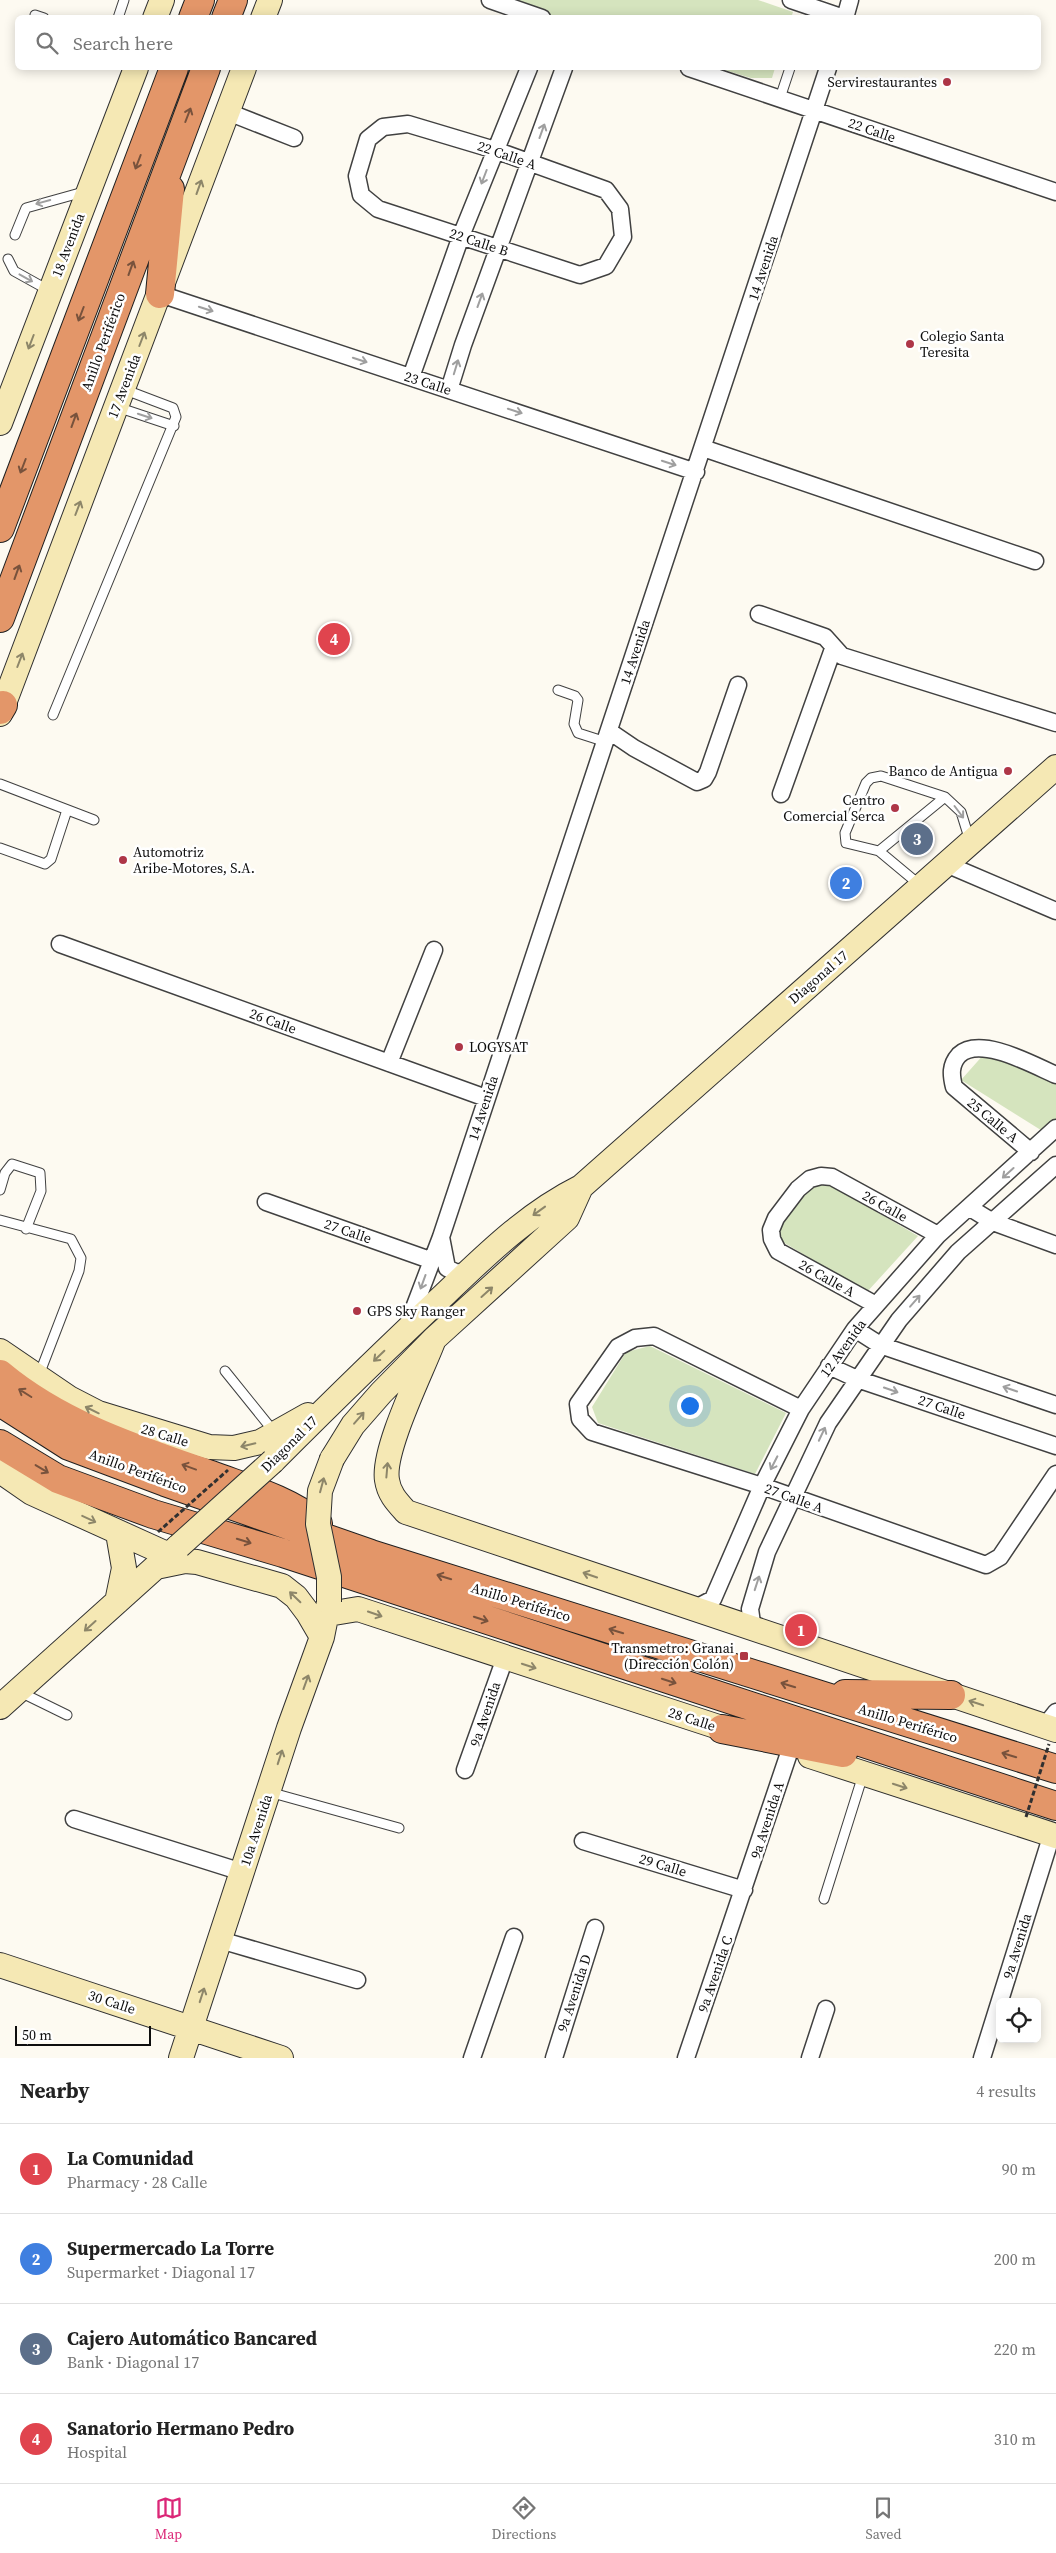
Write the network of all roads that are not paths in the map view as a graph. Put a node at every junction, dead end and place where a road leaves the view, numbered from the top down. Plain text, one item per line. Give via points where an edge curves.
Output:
1 (124, 0) edge
2 (162, 0) edge
3 (200, 0) edge
4 (232, 0) edge
5 (270, 0) edge
6 (490, 0) edge
7 (792, 0) edge
8 (850, 0) edge
9 (807, 12) edge
10 (119, 15) edge
11 (156, 15) edge
12 (194, 15) edge
13 (227, 15) edge
14 (264, 15) edge
15 (533, 15) edge
16 (826, 15) edge
17 (845, 15) edge
18 (135, 70) edge
19 (173, 70) edge
20 (205, 70) edge
21 (243, 70) edge
22 (528, 70) edge
23 (563, 70) edge
24 (695, 70) edge
25 (789, 70) edge
26 (827, 70) edge
27 (780, 98) junction
28 (814, 110) junction
29 (228, 112) junction
30 (294, 138) dead end
31 (174, 150) junction
32 (495, 150) junction
33 (530, 163) junction
34 (89, 190) junction
35 (1056, 192) edge
36 (378, 209) joint
37 (15, 235) dead end
38 (461, 236) junction
39 (499, 248) junction
40 (8, 259) dead end
41 (580, 275) joint
42 (50, 291) junction
43 (160, 294) junction
44 (411, 377) junction
45 (450, 390) junction
46 (120, 398) junction
47 (2, 414) edge
48 (174, 426) junction
49 (703, 448) junction
50 (696, 472) junction
51 (0, 528) edge
52 (1035, 561) dead end
53 (759, 614) dead end
54 (0, 618) edge
55 (833, 649) junction
56 (738, 685) dead end
57 (558, 690) dead end
58 (1, 710) edge
59 (53, 715) dead end
60 (1056, 723) edge
61 (607, 736) junction
62 (1056, 766) edge
63 (0, 784) edge
64 (781, 794) dead end
65 (945, 797) junction
66 (67, 810) junction
67 (94, 820) dead end
68 (970, 842) junction
69 (0, 848) edge
70 (879, 851) junction
71 (946, 864) junction
72 (921, 886) junction
73 (1056, 910) edge
74 (60, 944) dead end
75 (434, 950) dead end
76 (389, 1063) junction
77 (1056, 1075) edge
78 (486, 1098) junction
79 (1056, 1128) edge
80 (1031, 1152) junction
81 (1056, 1165) edge
82 (581, 1187) junction
83 (0, 1190) edge
84 (266, 1202) dead end
85 (970, 1208) junction
86 (0, 1220) edge
87 (993, 1222) junction
88 (26, 1229) junction
89 (938, 1235) junction
90 (441, 1237) junction
91 (1056, 1245) edge
92 (778, 1251) joint
93 (430, 1260) junction
94 (467, 1273) junction
95 (876, 1305) junction
96 (855, 1329) junction
97 (405, 1331) junction
98 (434, 1339) junction
99 (880, 1345) junction
100 (0, 1351) edge
101 (829, 1366) junction
102 (225, 1371) dead end
103 (0, 1374) edge
104 (38, 1378) junction
105 (857, 1379) junction
106 (337, 1396) junction
107 (0, 1402) edge
108 (1056, 1404) edge
109 (801, 1409) junction
110 (275, 1434) junction
111 (0, 1444) edge
112 (1056, 1446) edge
113 (0, 1471) edge
114 (1056, 1474) edge
115 (762, 1486) junction
116 (793, 1497) junction
117 (318, 1524) junction
118 (118, 1533) junction
119 (168, 1556) junction
120 (117, 1602) junction
121 (328, 1608) junction
122 (692, 1610) junction
123 (753, 1630) junction
124 (322, 1637) junction
125 (504, 1658) junction
126 (18, 1691) junction
127 (815, 1693) junction
128 (951, 1695) junction
129 (0, 1707) edge
130 (67, 1715) dead end
131 (722, 1729) junction
132 (1052, 1736) edge
133 (790, 1750) junction
134 (465, 1770) dead end
135 (863, 1774) junction
136 (965, 1777) junction
137 (269, 1792) junction
138 (1056, 1806) edge
139 (74, 1819) dead end
140 (400, 1828) dead end
141 (1054, 1835) edge
142 (583, 1841) dead end
143 (242, 1872) junction
144 (744, 1890) junction
145 (824, 1899) dead end
146 (595, 1928) dead end
147 (514, 1937) dead end
148 (220, 1940) junction
149 (0, 1965) edge
150 (356, 1980) dead end
151 (826, 2009) dead end
152 (191, 2028) junction
153 (181, 2058) edge
154 (281, 2058) edge
155 (472, 2058) edge
156 (554, 2058) edge
157 (686, 2058) edge
158 (810, 2058) edge
159 (982, 2058) edge

1 - 10 lane
2 - 11 street
3 - 12 highway
4 - 13 highway
5 - 14 street
6 - 15 street
7 - 9 street
8 - 17 street
9 - 16 street
18 - 34 street, 18 Avenida
19 -> 51 highway
31 -> 20 highway, Anillo Periférico
21 - 29 street, 17 Avenida
22 - 32 street
33 -> 23 street
24 - 27 street, 22 Calle
25 - 27 lane
26 - 28 street, 14 Avenida
27 - 28 street, 22 Calle
28 - 35 street, 22 Calle
28 - 49 street, 14 Avenida
29 - 30 street
43 -> 29 street, 17 Avenida
31 - 43 highway
54 -> 31 highway, Anillo Periférico
32 - 33 street, 22 Calle A
32 - 36 street, 22 Calle A via 408,124 383,127 368,139 357,176 361,195
32 -> 38 street
33 - 39 street
33 - 41 street, 22 Calle A via 606,190 620,209 623,238 606,266
34 -> 37 lane via 26,208
34 - 42 street, 18 Avenida
36 - 38 street, 22 Calle B
38 - 39 street, 22 Calle B
38 - 44 street
39 - 41 street, 22 Calle B
45 -> 39 street
40 -> 42 lane via 11,268
42 -> 47 street, 18 Avenida
43 -> 44 street, 23 Calle
46 -> 43 street, 17 Avenida
44 - 45 street, 23 Calle
45 -> 50 street, 23 Calle
46 -> 48 lane
46 - 48 lane via 173,408
58 -> 46 street, 17 Avenida
48 - 59 lane
49 - 50 street, 14 Avenida
49 - 52 street
50 - 61 street, 14 Avenida
53 - 55 street via 824,637
55 - 60 street via 842,656
55 - 64 street
56 - 61 street via 708,772 697,782
57 - 61 lane via 578,700 574,724 578,733
61 - 78 street, 14 Avenida
62 - 68 street, Diagonal 17
63 - 66 lane
65 -> 68 lane via 961,812
65 - 70 lane
65 - 70 lane via 881,776 871,778 845,833 846,843
66 - 67 lane
66 - 69 lane via 51,859 45,864
68 - 71 street, Diagonal 17
70 - 72 lane
71 - 72 street, Diagonal 17
71 - 73 street
72 - 82 street, Diagonal 17
74 - 76 street, 26 Calle
75 - 76 street
76 - 78 street, 26 Calle
77 - 80 street, 25 Calle A via 992,1049 974,1046 957,1057 951,1074 954,1087
78 - 90 street, 14 Avenida
79 - 80 street, 12 Avenida
80 -> 85 street, 12 Avenida
81 - 87 street, 12 Avenida
82 -> 94 street, Diagonal 17 via 552,1201 516,1228
98 -> 82 street, Diagonal 17 via 567,1218
83 - 88 lane via 5,1173 12,1164 40,1173 41,1191
84 - 93 street, 27 Calle
85 - 87 street
85 - 89 street, 12 Avenida
86 - 88 lane
87 - 91 street
99 -> 87 street, 12 Avenida via 958,1252
88 - 104 lane via 71,1239 81,1258 79,1272
89 - 92 street, 26 Calle via 832,1177 810,1179 776,1218 771,1230
89 - 95 street, 12 Avenida
90 - 93 street, 14 Avenida
90 - 94 street via 448,1268
92 - 95 street, 26 Calle A
93 -> 97 street, 14 Avenida
94 - 97 street, Diagonal 17
95 - 96 street, 12 Avenida
96 - 99 street
96 - 101 street, 12 Avenida
97 -> 106 street, Diagonal 17
117 -> 98 street, Diagonal 17, bridge via 320,1491 332,1459 353,1425
122 -> 98 street via 406,1512 392,1498 386,1479 389,1450
99 - 105 street, 12 Avenida
108 -> 99 street
100 - 104 street, 28 Calle
101 - 105 street, 27 Calle
101 - 109 street, 12 Avenida
102 - 110 lane
117 -> 103 highway via 301,1510 268,1495 90,1429 55,1412
110 -> 104 street, 28 Calle via 260,1442 234,1448 210,1447 98,1413
105 -> 112 street, 27 Calle
116 -> 105 street, 12 Avenida via 828,1423
106 - 110 street, 28 Calle
106 - 119 street, Diagonal 17, bridge via 273,1461
127 -> 107 highway, Anillo Periférico via 371,1554 164,1482 69,1446
109 -> 115 street, 12 Avenida
109 - 115 street, 27 Calle A via 654,1336 635,1338 618,1347 578,1404 580,1419 592,1432
111 -> 136 highway, Anillo Periférico via 58,1479 154,1514 283,1553
113 -> 118 street via 32,1493
114 - 116 street, 27 Calle A via 1000,1557 986,1565
115 - 116 street, 27 Calle A
115 - 122 street, 12 Avenida via 713,1599
123 -> 116 street, 12 Avenida via 751,1600 767,1552
117 - 121 street, Diagonal 17, bridge via 330,1577
118 - 119 street
118 - 120 street via 124,1568
119 - 120 street, Diagonal 17
124 -> 119 street via 296,1597 282,1586
120 -> 126 street, Diagonal 17
121 - 124 street, 10a Avenida
121 -> 125 street, 28 Calle via 358,1609
122 - 123 street
123 - 128 street
137 -> 124 street, 10a Avenida
125 -> 131 street, 28 Calle
125 - 134 street, 9a Avenida
126 - 129 street, Diagonal 17
126 - 130 lane
127 - 128 highway
132 -> 127 highway, Anillo Periférico
132 -> 128 street
131 - 133 street, 28 Calle
131 - 136 highway
133 - 135 street, 28 Calle
133 - 144 street, 9a Avenida A
135 -> 141 street, 28 Calle
135 - 145 lane
136 - 138 highway, Anillo Periférico
137 - 140 lane
137 - 143 street, 10a Avenida
139 - 143 street
141 - 159 street, 9a Avenida
142 - 144 street, 29 Calle
143 - 148 street, 10a Avenida
144 - 157 street, 9a Avenida C
146 - 156 street, 9a Avenida D
147 - 155 street
148 - 150 street
152 -> 148 street, 10a Avenida
149 - 152 street, 30 Calle
151 - 158 street
152 - 153 street, 10a Avenida
152 - 154 street, 30 Calle

